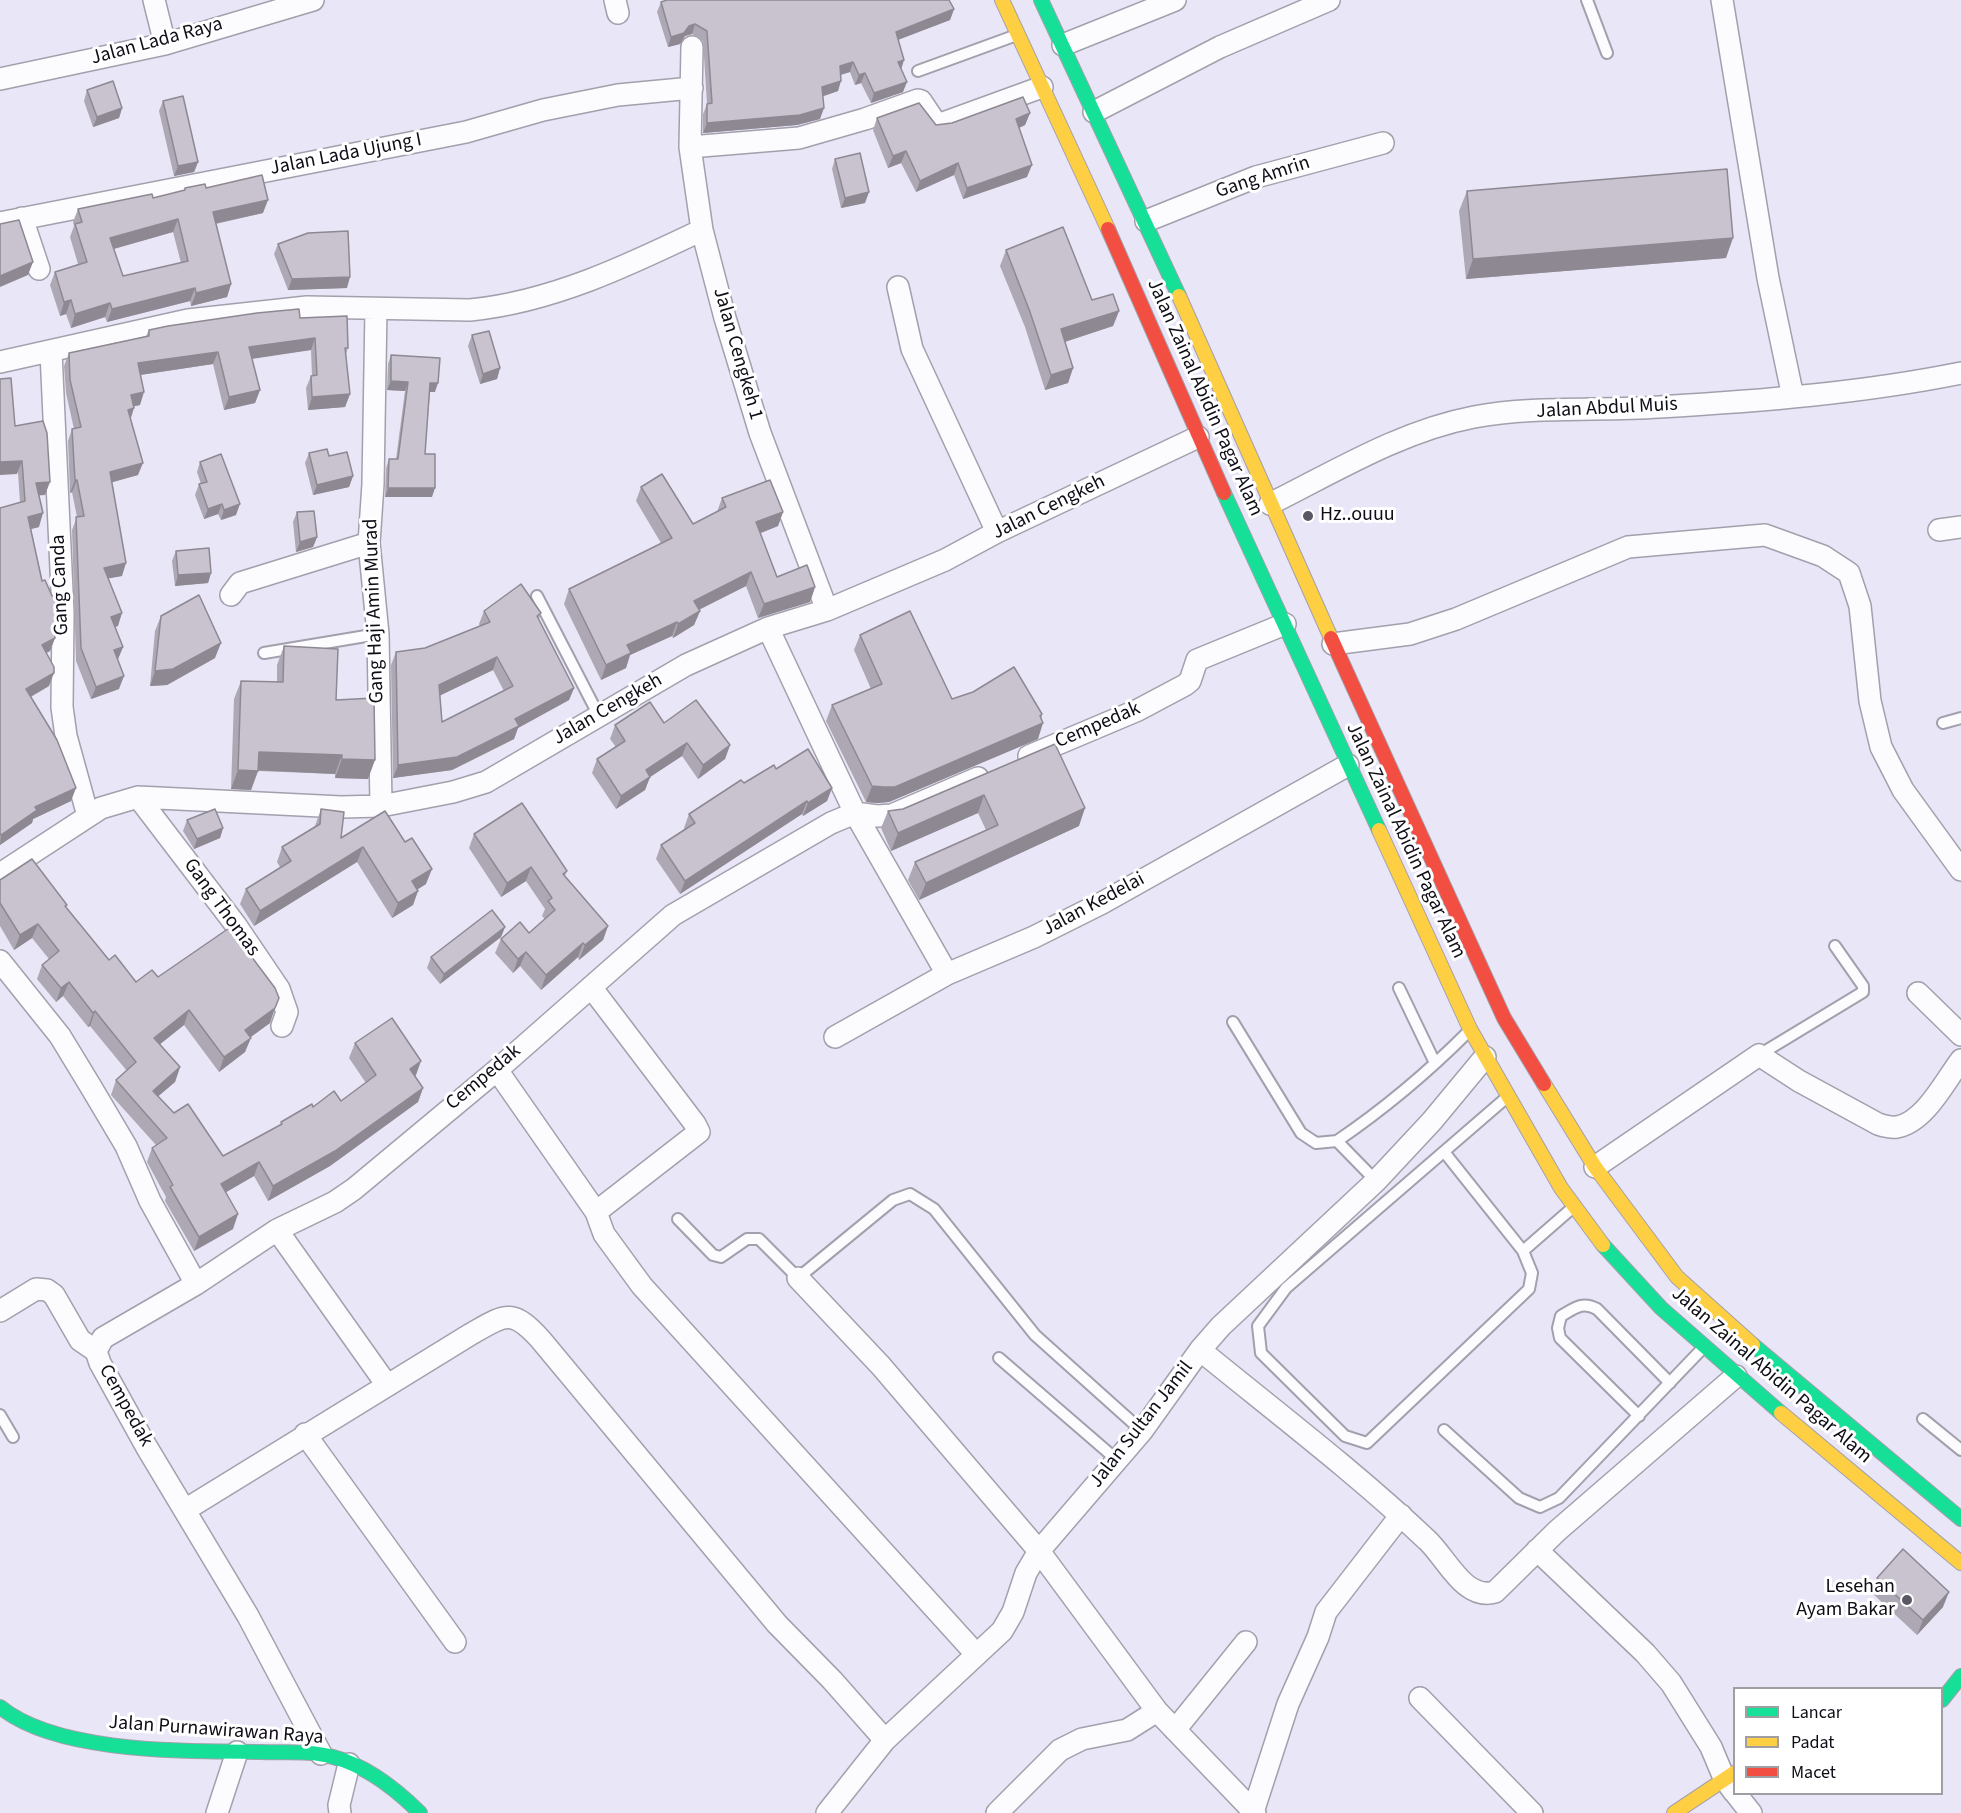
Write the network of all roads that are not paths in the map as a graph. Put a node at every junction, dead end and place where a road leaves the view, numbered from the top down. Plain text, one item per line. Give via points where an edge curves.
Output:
1 (154, 0) edge
2 (313, 0) edge
3 (1002, 0) edge
4 (1041, 0) edge
5 (1174, 0) edge
6 (1329, 0) edge
7 (1587, 0) edge
8 (1722, 0) edge
9 (273, 5) edge
10 (1018, 35) junction
11 (165, 44) junction
12 (1063, 45) junction
13 (692, 47) dead end
14 (1607, 53) dead end
15 (918, 71) dead end
16 (0, 79) edge
17 (1042, 87) junction
18 (692, 88) junction
19 (1094, 112) junction
20 (1383, 143) dead end
21 (690, 147) junction
22 (1126, 179) junction
23 (1092, 193) junction
24 (22, 218) junction
25 (0, 223) edge
26 (1127, 229) junction
27 (702, 230) junction
28 (39, 269) dead end
29 (898, 287) dead end
30 (376, 309) junction
31 (51, 352) junction
32 (0, 362) edge
33 (1961, 373) edge
34 (1793, 397) junction
35 (1198, 437) junction
36 (1270, 504) junction
37 (1961, 527) edge
38 (1939, 531) dead end
39 (997, 532) junction
40 (369, 543) junction
41 (231, 595) dead end
42 (537, 596) dead end
43 (827, 610) junction
44 (1285, 624) junction
45 (768, 628) junction
46 (378, 634) junction
47 (1333, 644) junction
48 (264, 653) dead end
49 (599, 716) junction
50 (1961, 718) edge
51 (1943, 723) dead end
52 (1348, 765) junction
53 (138, 797) junction
54 (381, 806) junction
55 (855, 813) junction
56 (88, 816) junction
57 (1961, 870) edge
58 (0, 873) edge
59 (1835, 946) dead end
60 (0, 961) edge
61 (946, 974) junction
62 (591, 987) junction
63 (1399, 988) dead end
64 (1918, 993) dead end
65 (1233, 1022) dead end
66 (282, 1026) dead end
67 (1470, 1029) junction
68 (1961, 1035) edge
69 (836, 1037) dead end
70 (1760, 1055) junction
71 (1485, 1057) junction
72 (1435, 1063) junction
73 (497, 1070) junction
74 (1958, 1072) edge
75 (1508, 1096) junction
76 (1337, 1141) junction
77 (1445, 1153) junction
78 (1595, 1167) junction
79 (1377, 1181) junction
80 (1574, 1207) junction
81 (596, 1212) junction
82 (678, 1219) dead end
83 (277, 1230) junction
84 (1524, 1251) junction
85 (798, 1278) junction
86 (196, 1284) junction
87 (0, 1311) edge
88 (1702, 1348) junction
89 (1200, 1350) junction
90 (96, 1351) junction
91 (999, 1358) dead end
92 (1736, 1376) junction
93 (1670, 1383) junction
94 (387, 1385) junction
95 (0, 1415) edge
96 (1639, 1416) junction
97 (1923, 1419) dead end
98 (1444, 1430) dead end
99 (1142, 1431) junction
100 (306, 1434) junction
101 (13, 1437) dead end
102 (1961, 1450) edge
103 (1117, 1460) junction
104 (185, 1510) junction
105 (1401, 1515) junction
106 (1961, 1519) edge
107 (1537, 1550) junction
108 (1040, 1551) junction
109 (1961, 1563) edge
110 (455, 1642) dead end
111 (1246, 1642) dead end
112 (976, 1654) junction
113 (1961, 1676) edge
114 (1420, 1698) dead end
115 (1943, 1698) edge
116 (1157, 1711) junction
117 (3, 1717) edge
118 (1174, 1730) junction
119 (885, 1740) junction
120 (237, 1752) junction
121 (321, 1754) junction
122 (349, 1764) junction
123 (1732, 1784) edge
124 (1739, 1795) edge
125 (1246, 1810) edge
126 (218, 1813) edge
127 (340, 1813) edge
128 (420, 1813) edge
129 (827, 1813) edge
130 (997, 1813) edge
131 (1532, 1813) edge
132 (1674, 1813) edge
133 (1751, 1813) edge

1 - 11 street
2 - 9 street, Jalan Lada Raya
3 - 10 main road, Jalan Zainal Abidin Pagar Alam
4 - 12 main road, Jalan Zainal Abidin Pagar Alam
5 - 12 street
6 - 19 street via 1220,47
7 - 14 lane
8 - 34 street via 1768,278
9 - 11 street, Jalan Lada Raya
10 - 15 lane
10 - 17 main road, Jalan Zainal Abidin Pagar Alam
11 - 16 street, Jalan Lada Raya
12 - 19 main road, Jalan Zainal Abidin Pagar Alam
13 - 18 street, Jalan Cengkeh 1
17 - 21 street via 943,123 935,122 918,100 799,138
17 - 23 main road, Jalan Zainal Abidin Pagar Alam
18 - 21 street, Jalan Cengkeh 1
18 - 24 street, Jalan Lada Ujung I via 618,95 543,110 466,132
19 - 22 main road, Jalan Zainal Abidin Pagar Alam
20 - 26 street, Gang Amrin via 1256,177
21 - 27 street, Jalan Cengkeh 1
22 - 23 main road
22 - 26 main road, Jalan Zainal Abidin Pagar Alam
23 - 26 main road, Jalan Zainal Abidin Pagar Alam
24 - 25 street, Jalan Lada Ujung I
24 - 28 street
26 - 35 main road, Jalan Zainal Abidin Pagar Alam
26 - 36 main road, Jalan Zainal Abidin Pagar Alam
27 - 30 street via 567,289 490,308
27 - 43 street, Jalan Cengkeh 1 via 760,433
29 - 39 street via 912,349
30 - 31 street via 307,307 188,320
30 - 40 street, Gang Haji Amin Murad
31 - 32 street
31 - 56 street, Gang Canda via 63,613 62,707
33 - 34 street, Jalan Abdul Muis via 1897,386
34 - 36 street, Jalan Abdul Muis via 1476,417 1397,442
35 - 39 street, Jalan Cengkeh
35 - 44 main road, Jalan Zainal Abidin Pagar Alam
36 - 47 main road, Jalan Zainal Abidin Pagar Alam
37 - 38 street
39 - 43 street, Jalan Cengkeh via 945,560
40 - 41 street via 240,583
40 - 46 street, Gang Haji Amin Murad
42 - 49 lane
43 - 45 street, Jalan Cengkeh
44 - 52 main road, Jalan Zainal Abidin Pagar Alam
44 - 55 street, Cempedak via 1197,660 1190,681 1138,710 892,814
45 - 49 street, Jalan Cengkeh via 686,664
45 - 55 street
46 - 48 lane
46 - 54 street, Gang Haji Amin Murad
47 - 57 street via 1410,634 1456,619 1628,547 1766,535 1823,556 1850,573 1860,606 1870,700 1881,747 1903,790
47 - 78 main road, Jalan Zainal Abidin Pagar Alam via 1504,1018
49 - 54 street, Jalan Cengkeh via 486,783
50 - 51 lane
52 - 61 street, Jalan Kedelai via 1102,903
52 - 67 main road, Jalan Zainal Abidin Pagar Alam
53 - 54 street, Jalan Cengkeh
53 - 56 street, Jalan Cengkeh via 117,801
53 - 66 street, Gang Thomas via 236,924 279,990 287,1012
55 - 61 street
55 - 62 street, Cempedak via 814,832 673,915
56 - 58 street, Jalan Cengkeh
59 - 70 lane via 1863,986 1863,992
60 - 86 street via 60,1036 92,1087
61 - 69 street, Jalan Kedelai
62 - 73 street, Cempedak
62 - 81 street via 699,1132
63 - 72 lane
64 - 68 street
65 - 76 lane via 1301,1133 1316,1143
67 - 71 main road, Jalan Zainal Abidin Pagar Alam
67 - 72 lane
70 - 74 street via 1798,1081 1890,1127 1917,1115
70 - 78 street
71 - 75 main road, Jalan Zainal Abidin Pagar Alam
71 - 79 street, Jalan Sultan Jamil
72 - 76 lane
73 - 81 street
73 - 83 street, Cempedak via 354,1189
75 - 77 lane
75 - 80 main road, Jalan Zainal Abidin Pagar Alam
76 - 79 lane
77 - 84 lane
77 - 84 lane via 1286,1288 1258,1326 1260,1353 1345,1436 1366,1443 1529,1289 1532,1273
78 - 106 main road, Jalan Zainal Abidin Pagar Alam via 1677,1277 1787,1375
79 - 89 street, Jalan Sultan Jamil
80 - 84 lane
80 - 88 main road, Jalan Zainal Abidin Pagar Alam via 1659,1307
81 - 112 street via 604,1234 642,1286
82 - 85 lane via 713,1255 721,1257 747,1239 759,1239
83 - 86 street, Cempedak
83 - 94 street
85 - 99 lane via 893,1200 910,1194 934,1209 1035,1335
85 - 108 street via 881,1366
86 - 90 street, Cempedak via 103,1338
87 - 90 street via 36,1289 47,1290 54,1295 80,1340
88 - 92 main road, Jalan Zainal Abidin Pagar Alam
88 - 93 lane
89 - 99 street, Jalan Sultan Jamil
89 - 105 street
90 - 104 street, Cempedak
91 - 103 lane
92 - 107 street
92 - 109 main road, Jalan Zainal Abidin Pagar Alam
93 - 96 lane
93 - 96 lane via 1597,1309 1580,1305 1561,1316 1560,1338
94 - 100 street
94 - 119 street via 497,1319 511,1316 525,1322 777,1624
95 - 101 lane
96 - 98 lane via 1559,1498 1540,1507 1519,1498
97 - 102 lane
99 - 103 street, Jalan Sultan Jamil
100 - 104 street
100 - 110 street
103 - 108 street, Jalan Sultan Jamil
104 - 121 street, Cempedak via 248,1616
105 - 107 street via 1479,1594 1495,1592
105 - 125 street via 1326,1612
107 - 123 street via 1671,1683
108 - 112 street, Jalan Sultan Jamil via 1017,1594 1008,1622
108 - 116 street
111 - 118 street
112 - 119 street, Jalan Sultan Jamil
113 - 115 main road
114 - 131 street
116 - 118 street
116 - 130 street via 1127,1730 1082,1739 1060,1750
117 - 120 main road, Jalan Purnawirawan Raya via 113,1745
118 - 125 street
119 - 129 street, Jalan Sultan Jamil
120 - 121 main road, Jalan Purnawirawan Raya
120 - 126 street
121 - 122 main road, Jalan Purnawirawan Raya
122 - 127 street
122 - 128 main road, Jalan Purnawirawan Raya via 394,1790
123 - 132 main road
124 - 133 street

